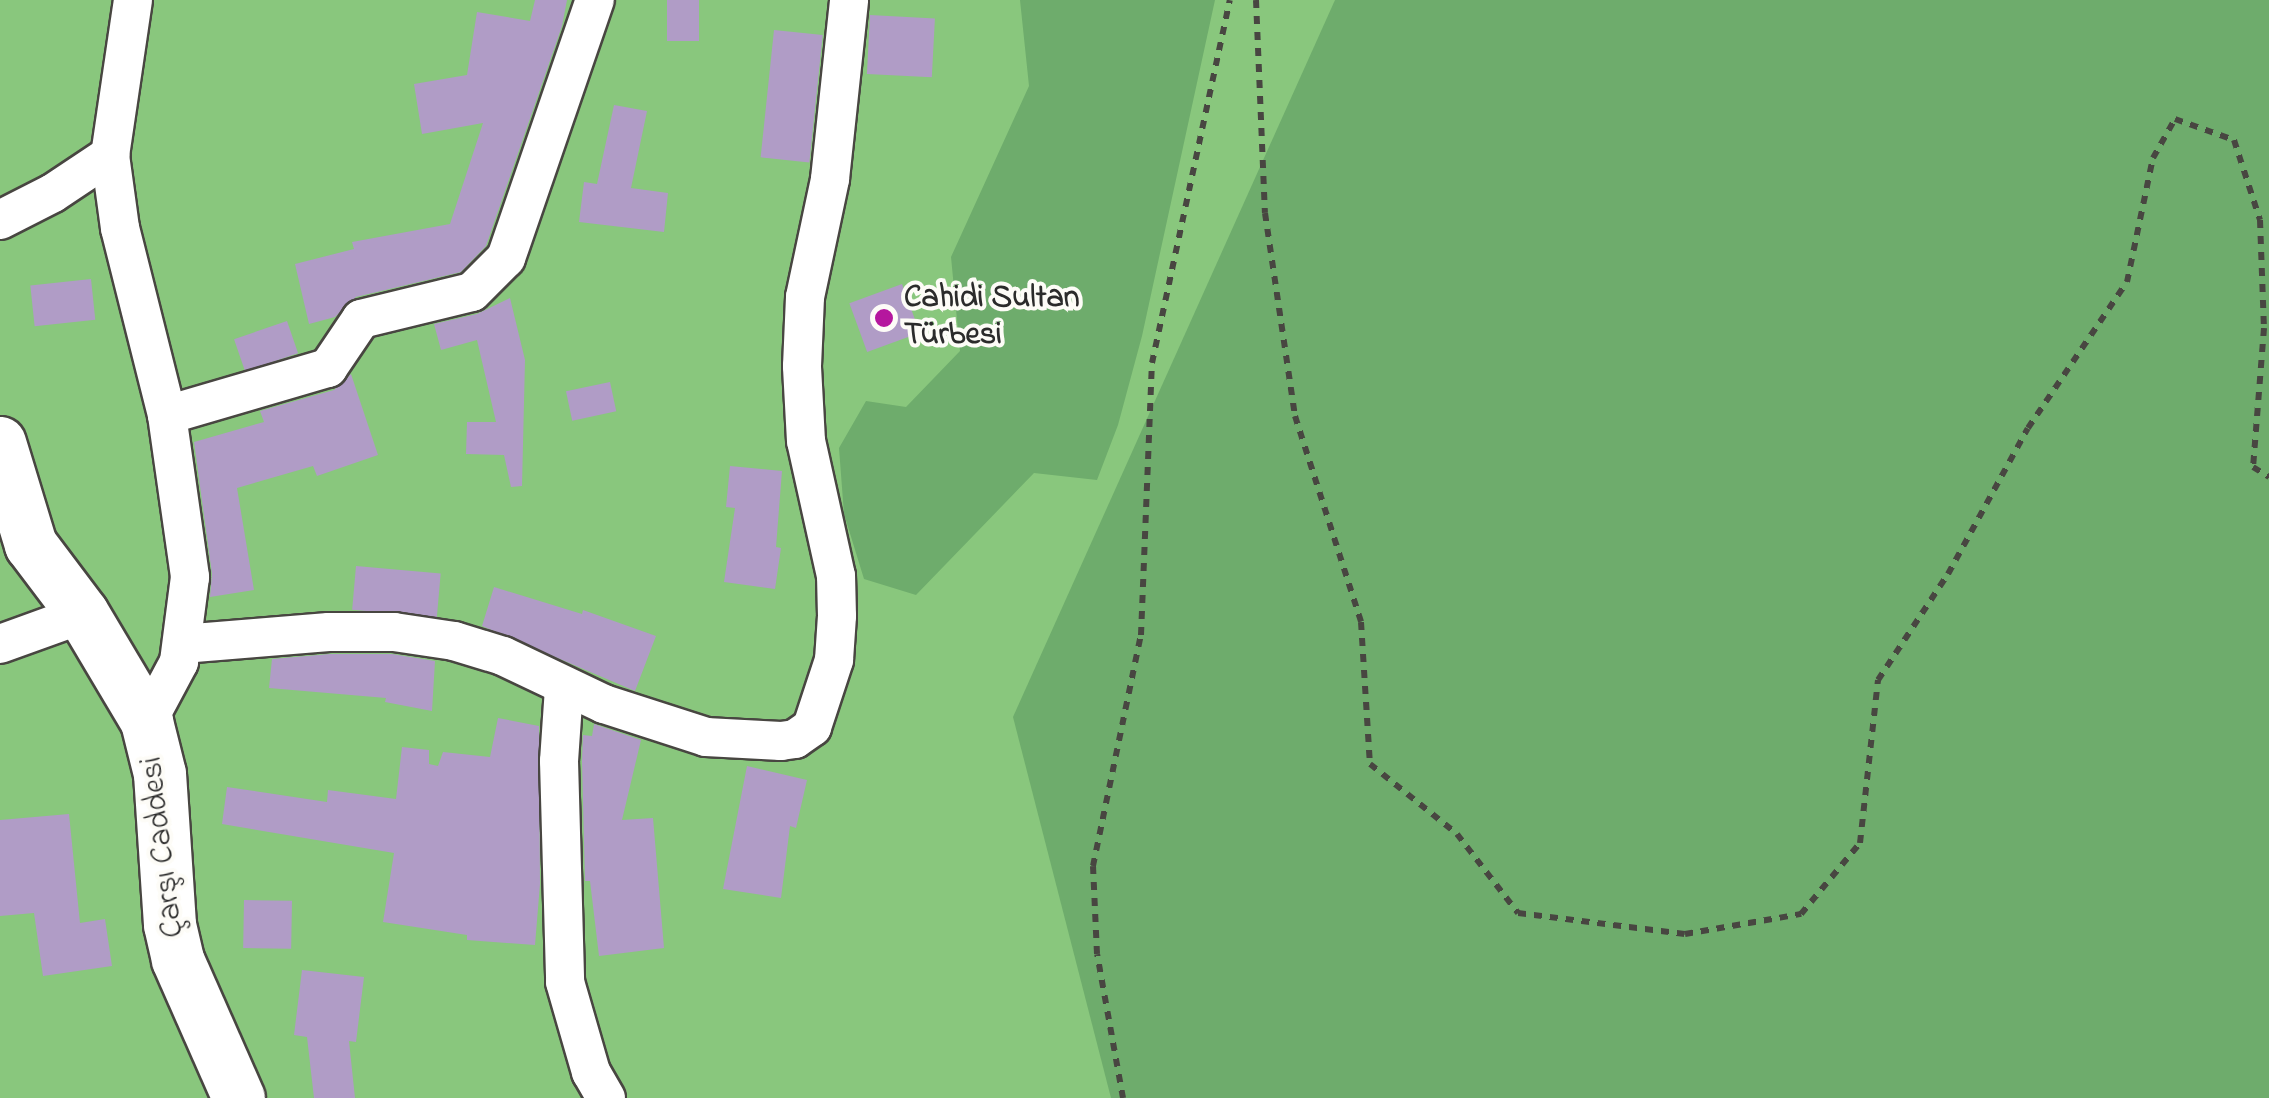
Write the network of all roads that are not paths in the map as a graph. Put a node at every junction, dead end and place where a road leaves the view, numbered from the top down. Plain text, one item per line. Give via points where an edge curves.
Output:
1 (133, 0) edge
2 (595, 0) edge
3 (848, 0) edge
4 (110, 155) junction
5 (0, 220) edge
6 (166, 415) junction
7 (0, 443) edge
8 (83, 614) junction
9 (0, 644) edge
10 (182, 644) junction
11 (564, 688) junction
12 (147, 722) junction
13 (239, 1098) edge
14 (606, 1098) edge

1 - 4 street
2 - 6 street via 506,258 472,292 361,318 328,368
3 - 11 street via 830,179 805,297 802,366 806,441 836,576 834,660 819,715 796,738 706,738
4 - 5 street
4 - 6 street via 120,228
6 - 10 street via 190,577
7 - 8 street, Çarşı Caddesi via 31,545
8 - 9 street
8 - 12 street, Çarşı Caddesi
10 - 11 street via 394,632 503,656
10 - 12 street
11 - 14 street via 559,761 565,982 591,1072
12 - 13 street, Çarşı Caddesi via 160,774 178,960

